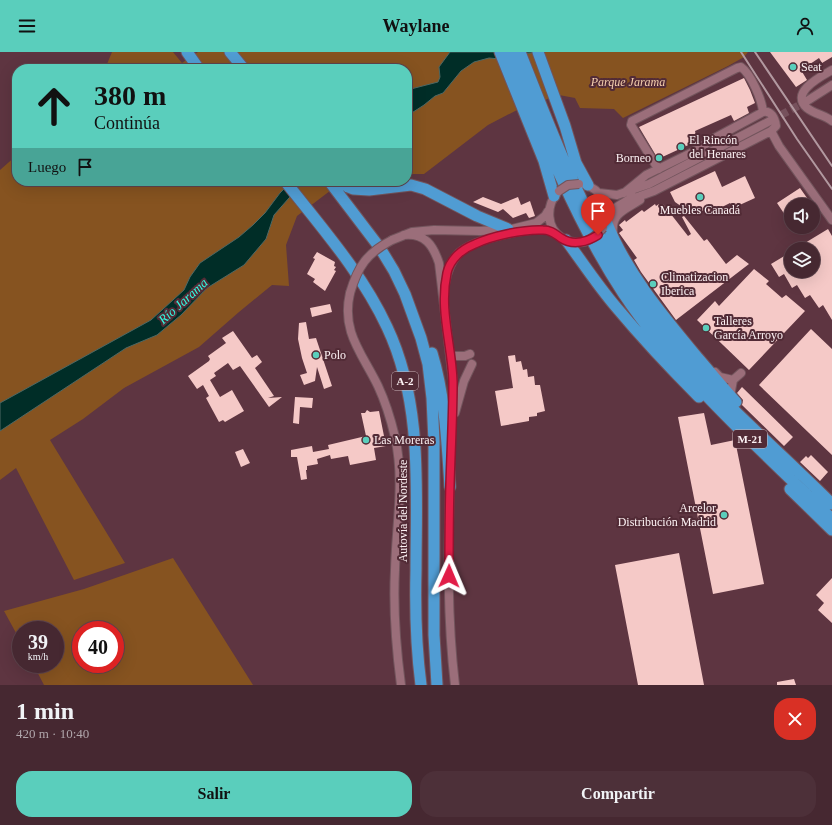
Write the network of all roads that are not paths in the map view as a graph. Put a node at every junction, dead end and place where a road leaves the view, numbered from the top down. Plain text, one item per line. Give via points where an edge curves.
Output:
1 (187, 52) edge
2 (230, 52) edge
3 (500, 52) edge
4 (510, 52) edge
5 (520, 52) edge
6 (539, 54) edge
7 (195, 64) edge
8 (240, 64) edge
9 (516, 67) junction
10 (832, 70) edge
11 (832, 85) edge
12 (807, 101) tunnel mouth
13 (763, 112) junction
14 (770, 121) tunnel mouth
15 (832, 121) edge
16 (771, 131) junction
17 (659, 168) junction
18 (412, 185) edge
19 (584, 185) junction
20 (289, 186) edge
21 (403, 186) edge
22 (342, 187) edge
23 (652, 188) junction
24 (624, 192) junction
25 (556, 193) junction
26 (599, 193) junction
27 (548, 211) junction
28 (832, 220) edge
29 (606, 221) junction
30 (508, 229) junction
31 (556, 234) junction
32 (404, 235) junction
33 (566, 240) junction
34 (616, 244) junction
35 (404, 294) junction
36 (443, 297) junction
37 (470, 354) dead end
38 (451, 356) junction
39 (700, 359) junction
40 (472, 364) dead end
41 (741, 373) dead end
42 (733, 380) junction
43 (730, 396) junction
44 (452, 425) junction
45 (794, 467) junction
46 (450, 487) junction
47 (832, 504) edge
48 (832, 519) edge
49 (832, 530) edge
50 (455, 684) edge
51 (401, 685) edge
52 (421, 685) edge
53 (437, 685) edge

1 - 7 highway
2 - 8 highway
3 - 9 highway
4 - 9 highway, M-21
5 - 9 highway, M-21
6 - 19 highway
9 - 25 highway
9 - 45 highway, M-21 via 561,154 585,208 630,287 678,350 704,379
9 - 48 highway, M-21 via 576,212 623,293 675,361
10 - 15 street via 808,85 802,96 806,107
11 - 12 street
13 - 16 street via 770,113 775,121 776,126
13 - 17 street via 701,148
13 - 17 street via 758,94 741,67 632,121 631,125
14 - 23 street
16 - 23 street
16 - 28 street
17 - 24 street
18 - 30 highway via 425,189
19 - 25 street, bridge via 568,185
19 - 26 street
20 - 52 highway, Autovía del Nordeste / A-2 via 343,256 378,309 394,345 407,387 415,442 416,636
21 - 22 highway via 369,190
22 - 35 highway, A-2 via 394,270
23 - 24 street
23 - 29 street via 629,200
23 - 34 street via 616,217 613,227
24 - 26 street via 613,195
25 - 27 street
26 - 29 street via 605,202
27 - 30 street via 536,224
27 - 31 street
29 - 33 street, bridge via 598,235 591,240 575,243
29 - 34 highway
30 - 32 street via 434,230
31 - 33 street
31 - 36 street via 548,230 531,231 488,239 462,250 451,263
32 - 36 street via 420,237 431,246 440,263
32 - 51 street, bridge via 376,249 360,266 347,305 350,331 388,412 399,461 394,571
33 - 49 highway via 614,305 664,362
34 - 39 highway via 672,328
35 - 46 highway via 422,319 434,360 446,434
35 - 53 highway, A-2 via 428,364 432,398 434,635
36 - 38 street
37 - 38 street
38 - 44 street
39 - 42 street via 720,378
39 - 43 highway
40 - 44 street via 464,380
41 - 42 street
42 - 43 street
43 - 45 highway
44 - 46 street
45 - 47 highway, M-21
46 - 50 street via 451,655

